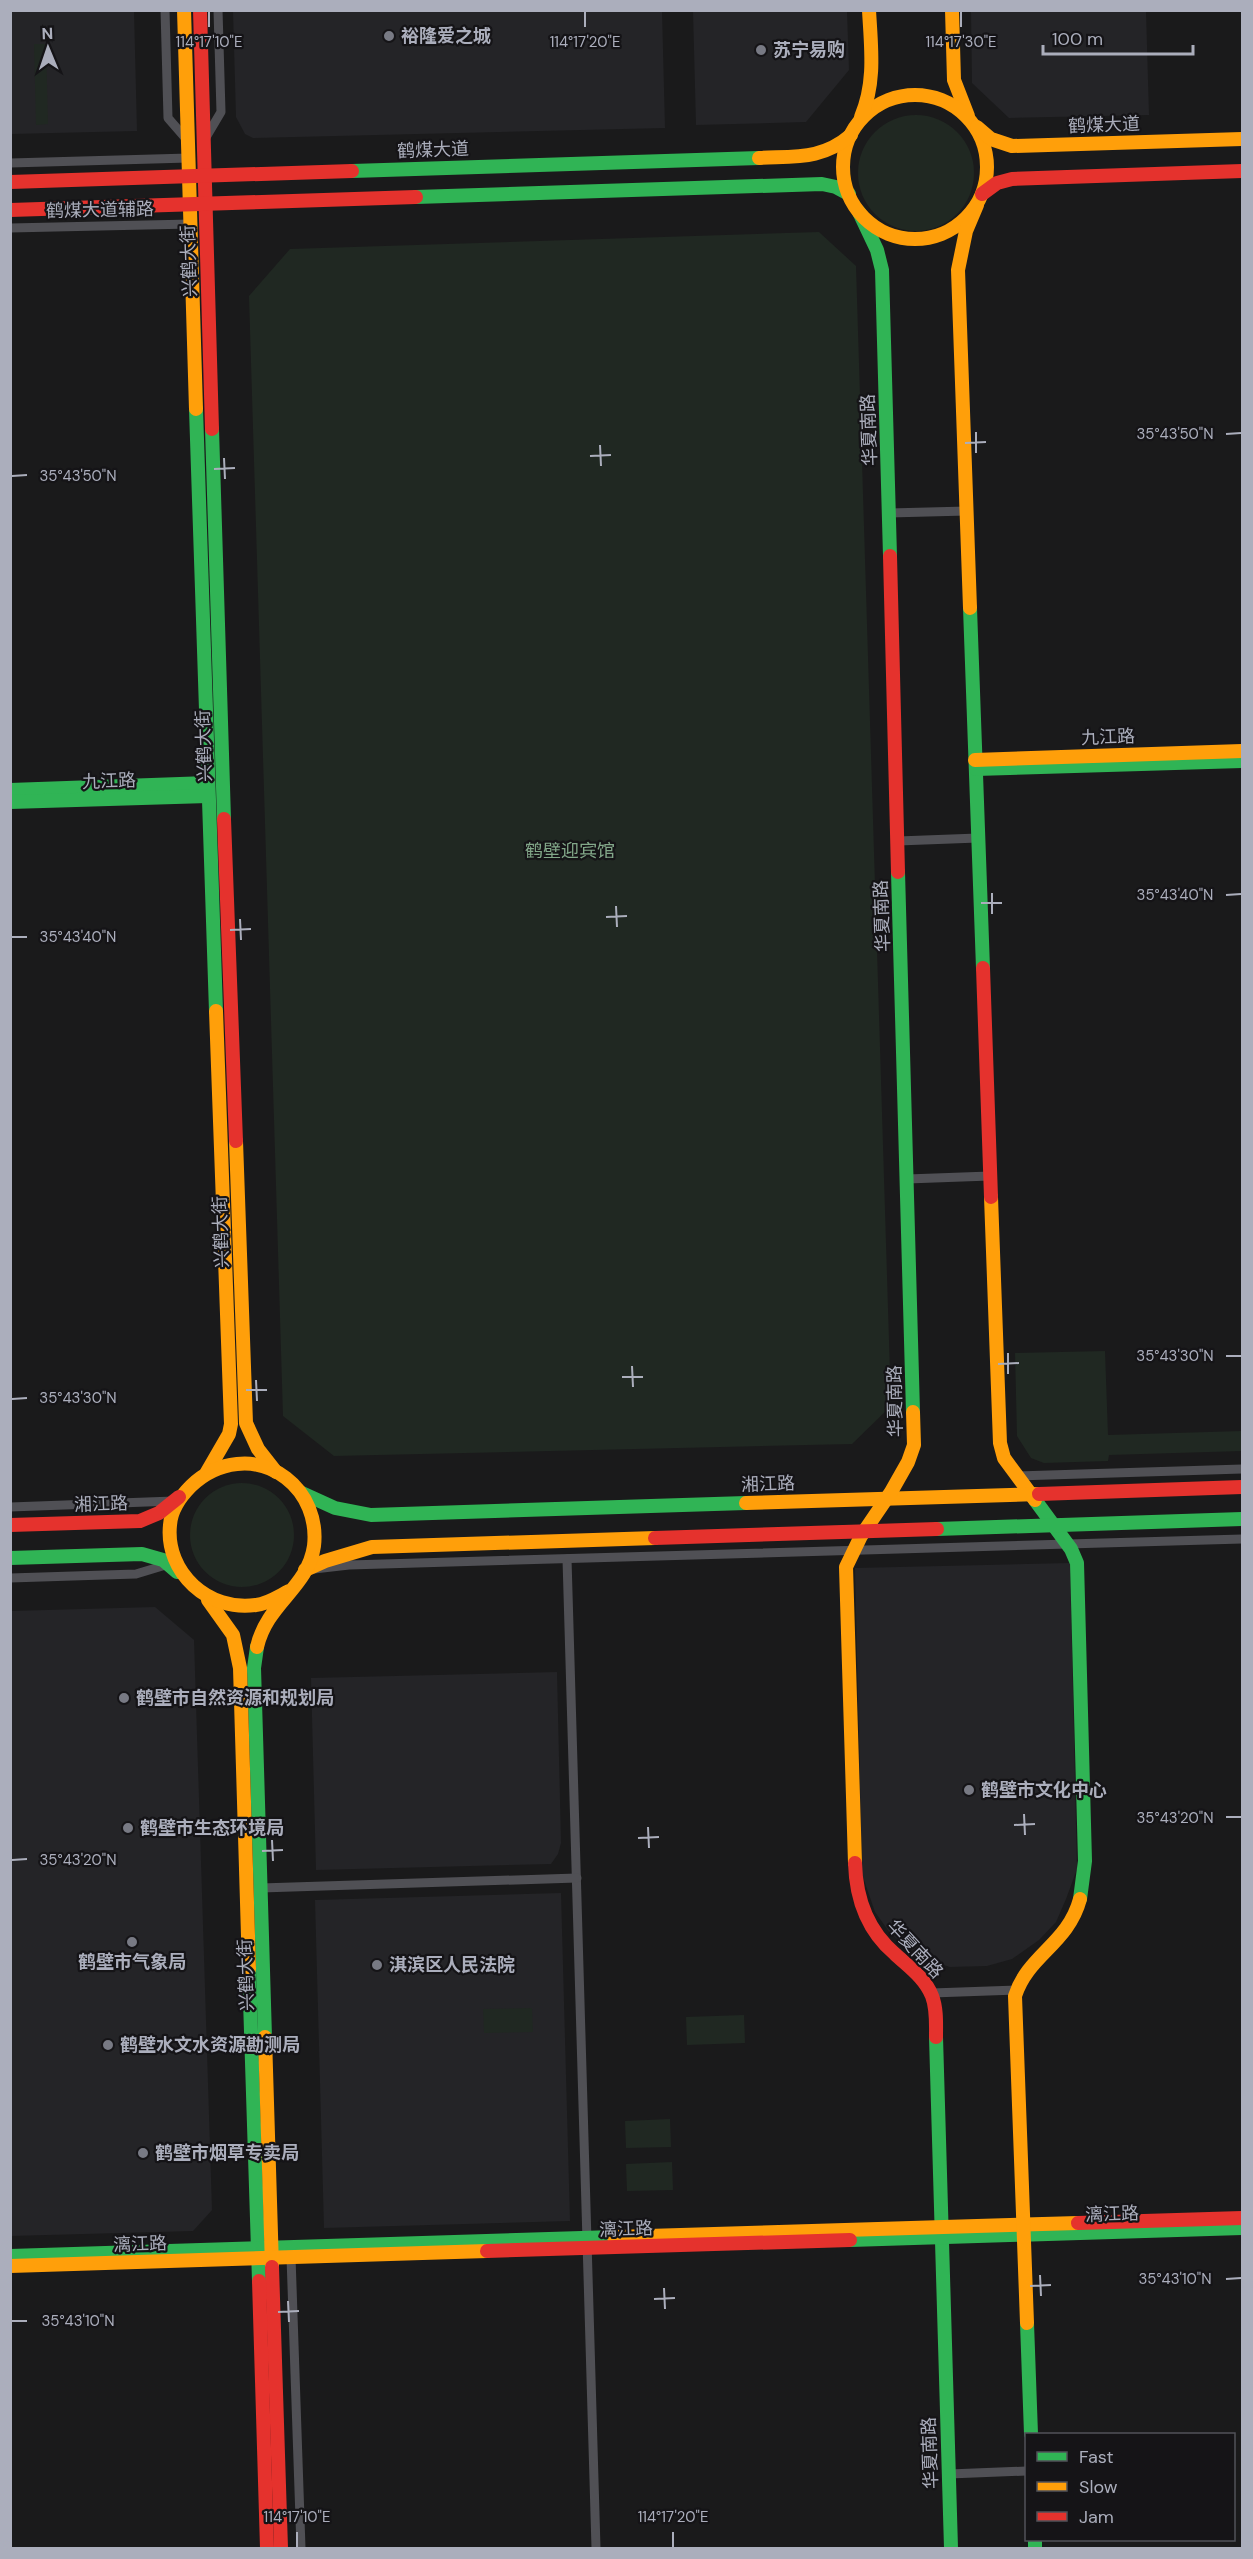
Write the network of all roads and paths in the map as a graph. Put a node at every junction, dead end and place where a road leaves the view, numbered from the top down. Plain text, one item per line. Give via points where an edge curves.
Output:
1 (165, 10) edge
2 (184, 10) edge
3 (200, 10) edge
4 (218, 10) edge
5 (869, 10) edge
6 (952, 10) edge
7 (972, 124) junction
8 (854, 130) junction
9 (1242, 139) edge
10 (188, 141) junction
11 (204, 141) junction
12 (189, 158) junction
13 (10, 164) edge
14 (1242, 171) edge
15 (205, 175) junction
16 (189, 176) junction
17 (10, 182) edge
18 (849, 194) junction
19 (980, 199) junction
20 (206, 203) junction
21 (190, 204) junction
22 (10, 210) edge
23 (859, 212) junction
24 (191, 224) junction
25 (10, 228) edge
26 (967, 511) junction
27 (889, 513) junction
28 (1242, 751) edge
29 (1242, 761) edge
30 (976, 764) junction
31 (10, 790) edge
32 (208, 790) junction
33 (10, 802) edge
34 (978, 838) junction
35 (898, 841) junction
36 (990, 1176) junction
37 (907, 1179) junction
38 (1242, 1469) edge
39 (207, 1472) junction
40 (276, 1472) junction
41 (1017, 1476) junction
42 (1242, 1487) edge
43 (300, 1492) junction
44 (1030, 1494) junction
45 (178, 1497) junction
46 (888, 1498) junction
47 (10, 1507) edge
48 (1242, 1519) edge
49 (10, 1525) edge
50 (1054, 1525) junction
51 (866, 1531) junction
52 (1242, 1539) edge
53 (1068, 1545) junction
54 (853, 1551) junction
55 (10, 1558) edge
56 (567, 1559) junction
57 (169, 1564) junction
58 (305, 1570) junction
59 (182, 1576) junction
60 (10, 1578) edge
61 (289, 1591) junction
62 (206, 1598) junction
63 (577, 1878) junction
64 (261, 1888) junction
65 (1017, 1990) junction
66 (932, 1993) junction
67 (1242, 2218) edge
68 (1242, 2228) edge
69 (1024, 2229) junction
70 (941, 2232) junction
71 (587, 2243) junction
72 (265, 2253) junction
73 (10, 2256) edge
74 (291, 2257) junction
75 (10, 2266) edge
76 (1031, 2433) edge
77 (1025, 2471) edge
78 (949, 2474) junction
79 (267, 2548) edge
80 (281, 2548) edge
81 (301, 2548) edge
82 (596, 2548) edge
83 (951, 2548) edge

1 - 10 street via 168,118
2 - 10 main road, 兴鹤大街
3 - 11 main road, 兴鹤大街
4 - 11 street via 221,112
5 - 8 main road via 871,87 868,105
6 - 7 main road via 954,80
7 - 8 main road, 鹤煤大道 via 948,104 916,96 884,103
7 - 9 main road, 鹤煤大道 via 991,139 1012,146
7 - 19 main road, 鹤煤大道 via 987,158
8 - 15 main road, 鹤煤大道 via 826,154 807,156
8 - 18 main road via 843,171
10 - 12 main road, 兴鹤大街
11 - 15 main road, 兴鹤大街
12 - 13 street
12 - 16 main road, 兴鹤大街
14 - 19 main road via 1012,179 998,183
15 - 16 main road, 鹤煤大道
15 - 20 main road, 兴鹤大街
16 - 17 main road, 鹤煤大道
16 - 21 main road, 兴鹤大街
18 - 20 main road via 822,184
18 - 23 main road
19 - 23 main road via 961,223 928,238 891,235
19 - 26 main road via 964,239 958,270
20 - 21 main road
20 - 40 main road, 兴鹤大街 via 246,1424 262,1457
21 - 22 main road
21 - 24 main road, 兴鹤大街
23 - 27 main road, 华夏南路 via 882,270
24 - 25 street, 鹤煤大道辅路
24 - 32 main road, 兴鹤大街
26 - 27 street
26 - 30 main road
27 - 35 main road, 华夏南路
28 - 30 main road, 九江路
29 - 30 main road, 九江路
30 - 34 main road
31 - 32 main road, 九江路
32 - 33 main road, 九江路
32 - 39 main road, 兴鹤大街 via 231,1424
34 - 35 street
34 - 36 main road
35 - 37 main road, 华夏南路
36 - 37 street
36 - 41 main road via 1000,1443 1004,1458
37 - 46 main road, 华夏南路 via 914,1445
38 - 41 street
39 - 40 main road via 236,1463
39 - 45 main road
40 - 43 main road
41 - 44 main road
42 - 44 main road, 湘江路
43 - 46 main road, 湘江路 via 319,1505 371,1515
43 - 58 main road via 315,1533
44 - 46 main road, 湘江路
44 - 50 main road
45 - 47 street
45 - 49 main road, 湘江路 via 159,1513 140,1521
45 - 59 main road via 170,1535 173,1556
46 - 51 main road, 华夏南路
48 - 50 main road
50 - 51 main road
50 - 53 main road
51 - 54 main road, 华夏南路
51 - 58 main road via 372,1547
52 - 53 street
53 - 54 street
53 - 65 main road via 1077,1563 1084,1885 1077,1911 1065,1932 1028,1968
54 - 56 street
54 - 66 main road, 华夏南路 via 846,1567 856,1887 873,1930 925,1980
55 - 57 main road via 142,1554
56 - 58 street
56 - 63 street
57 - 59 main road
57 - 60 street via 136,1574
58 - 61 main road
59 - 62 main road
61 - 62 main road via 249,1608 227,1606
61 - 64 main road, 兴鹤大街 via 261,1632 254,1668
62 - 72 main road, 兴鹤大街 via 233,1635 240,1668
63 - 64 street
63 - 71 street
64 - 72 main road, 兴鹤大街
65 - 66 street
65 - 69 main road
66 - 70 main road, 华夏南路
67 - 69 main road, 漓江路
68 - 69 main road, 漓江路
69 - 70 main road, 漓江路
69 - 76 main road
70 - 71 main road, 漓江路
70 - 78 main road, 华夏南路
71 - 72 main road, 漓江路
71 - 74 main road, 漓江路
71 - 82 street
72 - 73 main road, 漓江路
72 - 74 main road, 漓江路
72 - 75 main road, 漓江路
72 - 79 main road, 兴鹤大街
72 - 80 main road, 兴鹤大街
74 - 81 street
77 - 78 street
78 - 83 main road, 华夏南路

